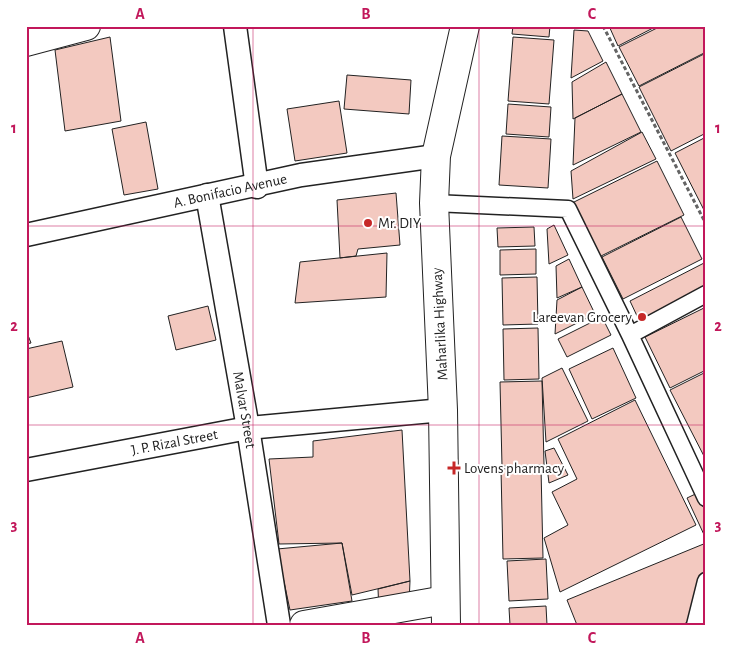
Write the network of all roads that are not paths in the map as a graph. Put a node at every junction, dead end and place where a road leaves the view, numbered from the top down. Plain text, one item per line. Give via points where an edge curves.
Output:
1 (86, 26) edge
2 (235, 26) edge
3 (465, 26) edge
4 (26, 42) edge
5 (436, 156) junction
6 (257, 187) junction
7 (207, 195) junction
8 (434, 203) junction
9 (26, 235) edge
10 (706, 294) edge
11 (630, 335) junction
12 (444, 410) junction
13 (248, 428) junction
14 (26, 470) edge
15 (706, 498) edge
16 (706, 581) edge
17 (445, 612) edge
18 (279, 625) edge
19 (304, 625) edge
20 (695, 625) edge

1 - 4 main road
2 - 6 street
3 - 5 main road, Maharlika Highway
5 - 6 street, A. Bonifacio Avenue via 301,175
5 - 8 main road, Maharlika Highway
6 - 7 street, A. Bonifacio Avenue
7 - 9 street, A. Bonifacio Avenue
7 - 13 street, Malvar Street
8 - 11 street via 568,209
8 - 12 main road, Maharlika Highway
10 - 11 street
11 - 15 street
12 - 13 street, J. P. Rizal Street
12 - 17 main road, Maharlika Highway
13 - 14 street, J. P. Rizal Street
13 - 18 street, Malvar Street
16 - 20 street
17 - 19 main road

